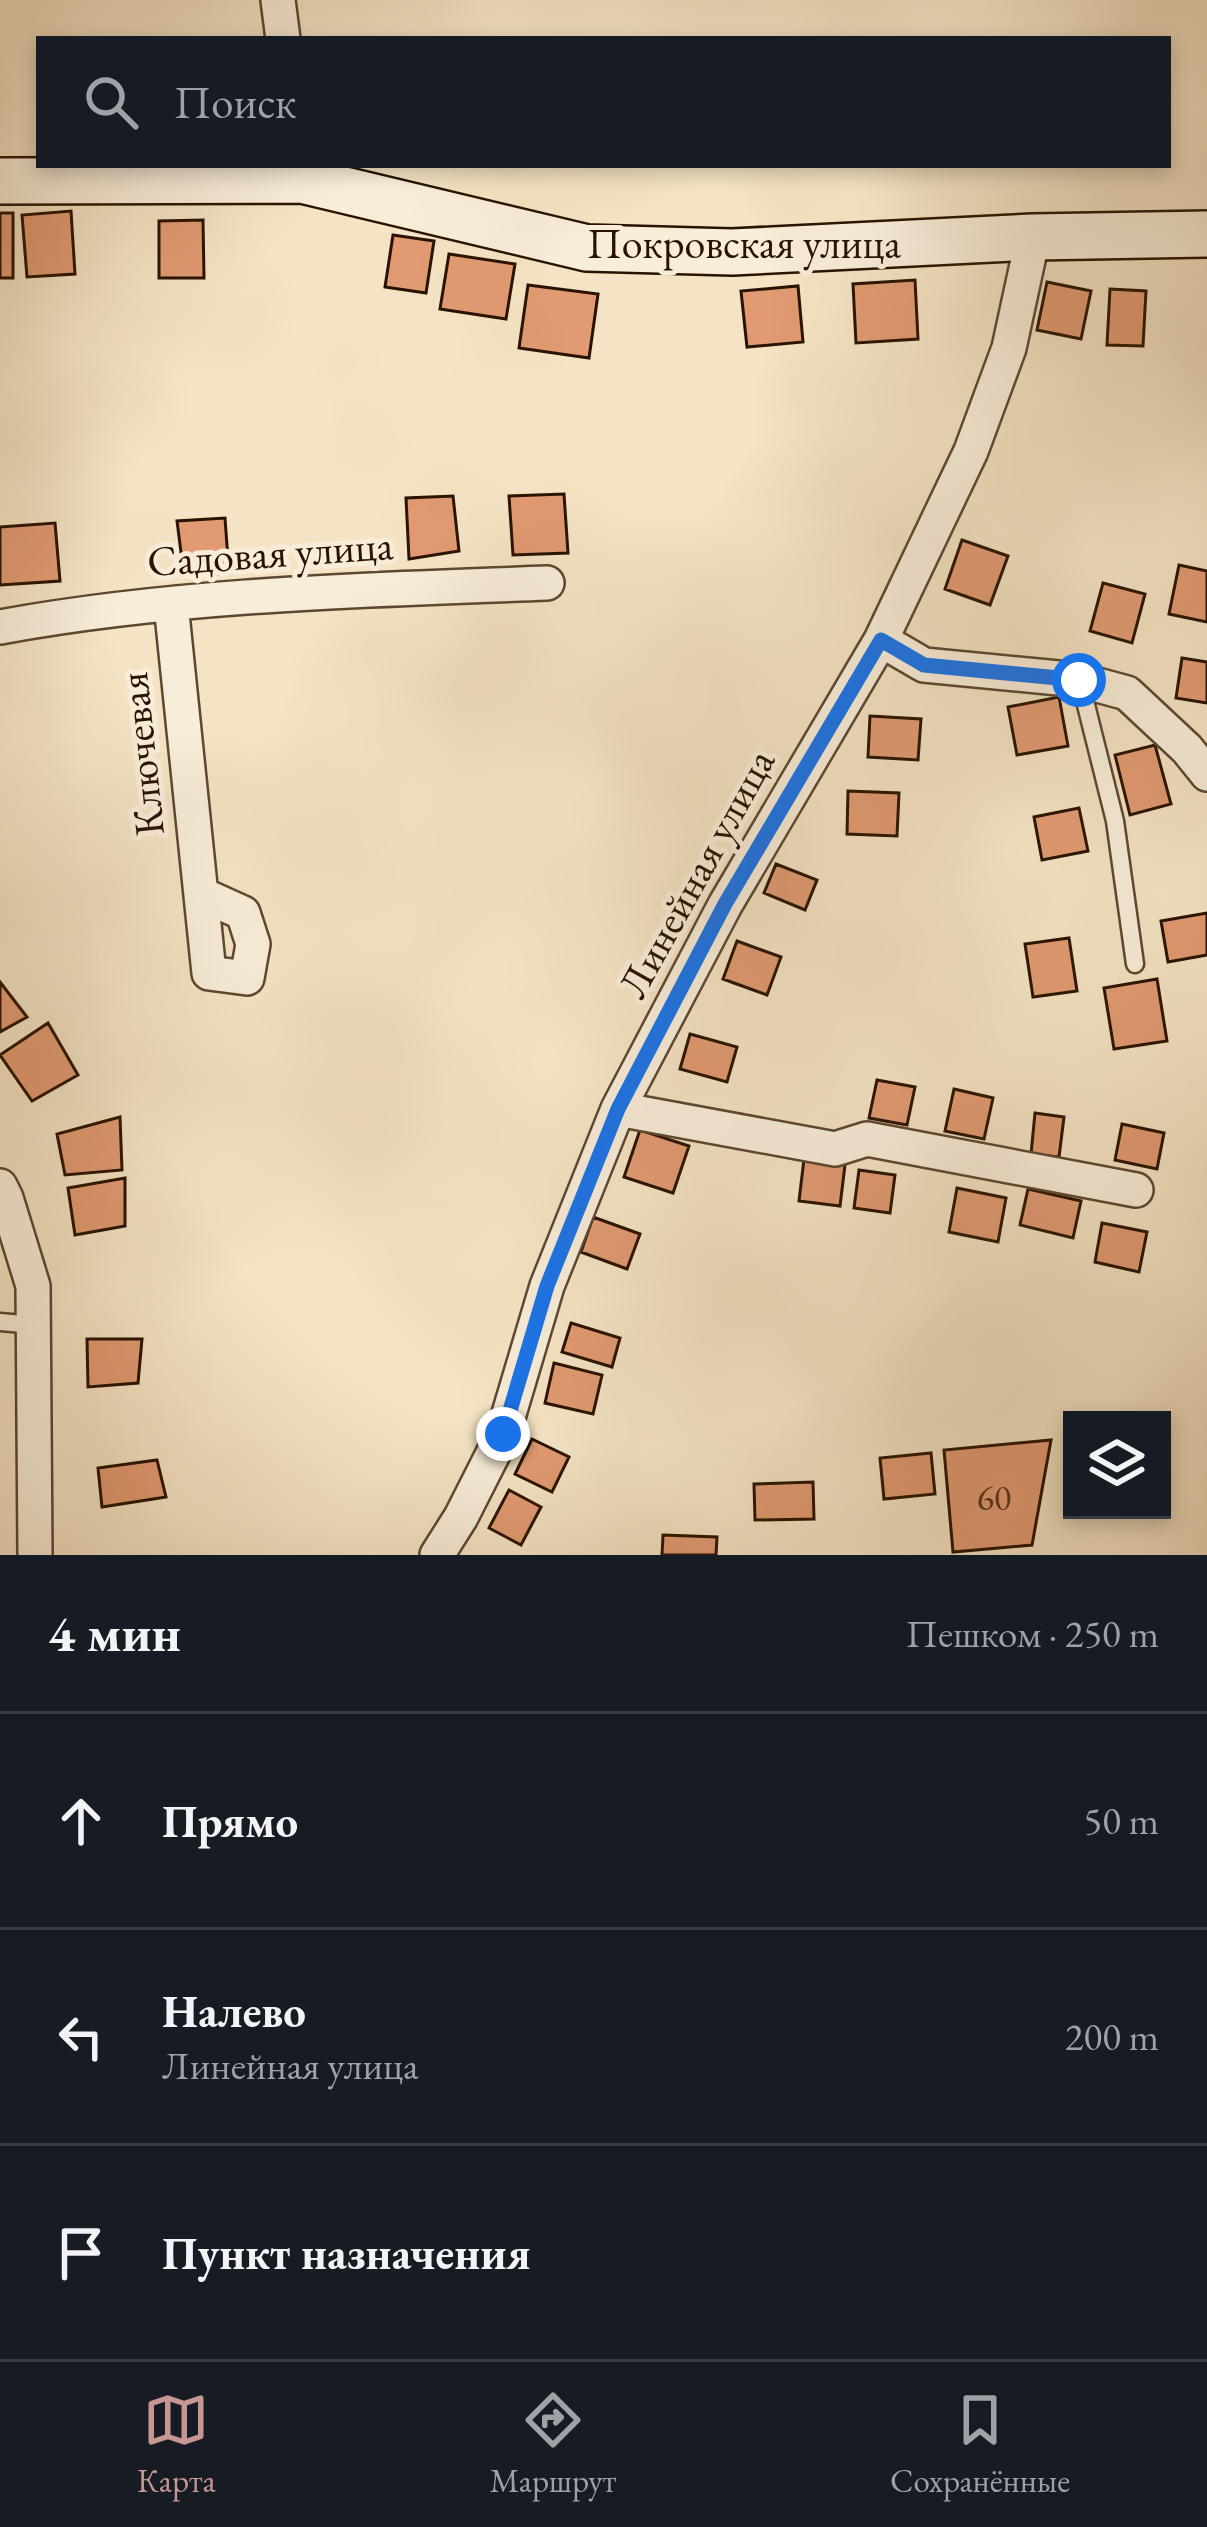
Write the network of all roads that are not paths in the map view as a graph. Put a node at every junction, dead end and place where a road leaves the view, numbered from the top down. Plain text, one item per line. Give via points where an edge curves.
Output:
1 (278, 0) edge
2 (283, 36) edge
3 (301, 173) edge
4 (0, 181) edge
5 (1207, 234) edge
6 (1033, 237) junction
7 (547, 583) dead end
8 (171, 604) junction
9 (0, 627) edge
10 (881, 640) junction
11 (1079, 680) junction
12 (1207, 774) edge
13 (201, 894) dead end
14 (1135, 964) dead end
15 (618, 1109) junction
16 (0, 1186) edge
17 (1136, 1190) dead end
18 (17, 1323) edge
19 (35, 1555) edge
20 (437, 1555) edge

1 - 2 street
3 - 4 street, Покровская улица
3 - 6 street, Покровская улица via 587,248 732,252
5 - 6 street, Покровская улица
6 - 10 street, Линейная улица via 1009,348 971,452
7 - 8 street, Садовая улица
8 - 9 street, Садовая улица
8 - 13 street, Ключевая
10 - 11 street via 924,665
10 - 15 street, Линейная улица via 725,904
11 - 12 street via 1127,693
11 - 14 lane via 1115,821
15 - 17 street via 836,1149 867,1139
15 - 20 street, Линейная улица via 547,1286 503,1434
16 - 18 street via 33,1286
18 - 19 street

